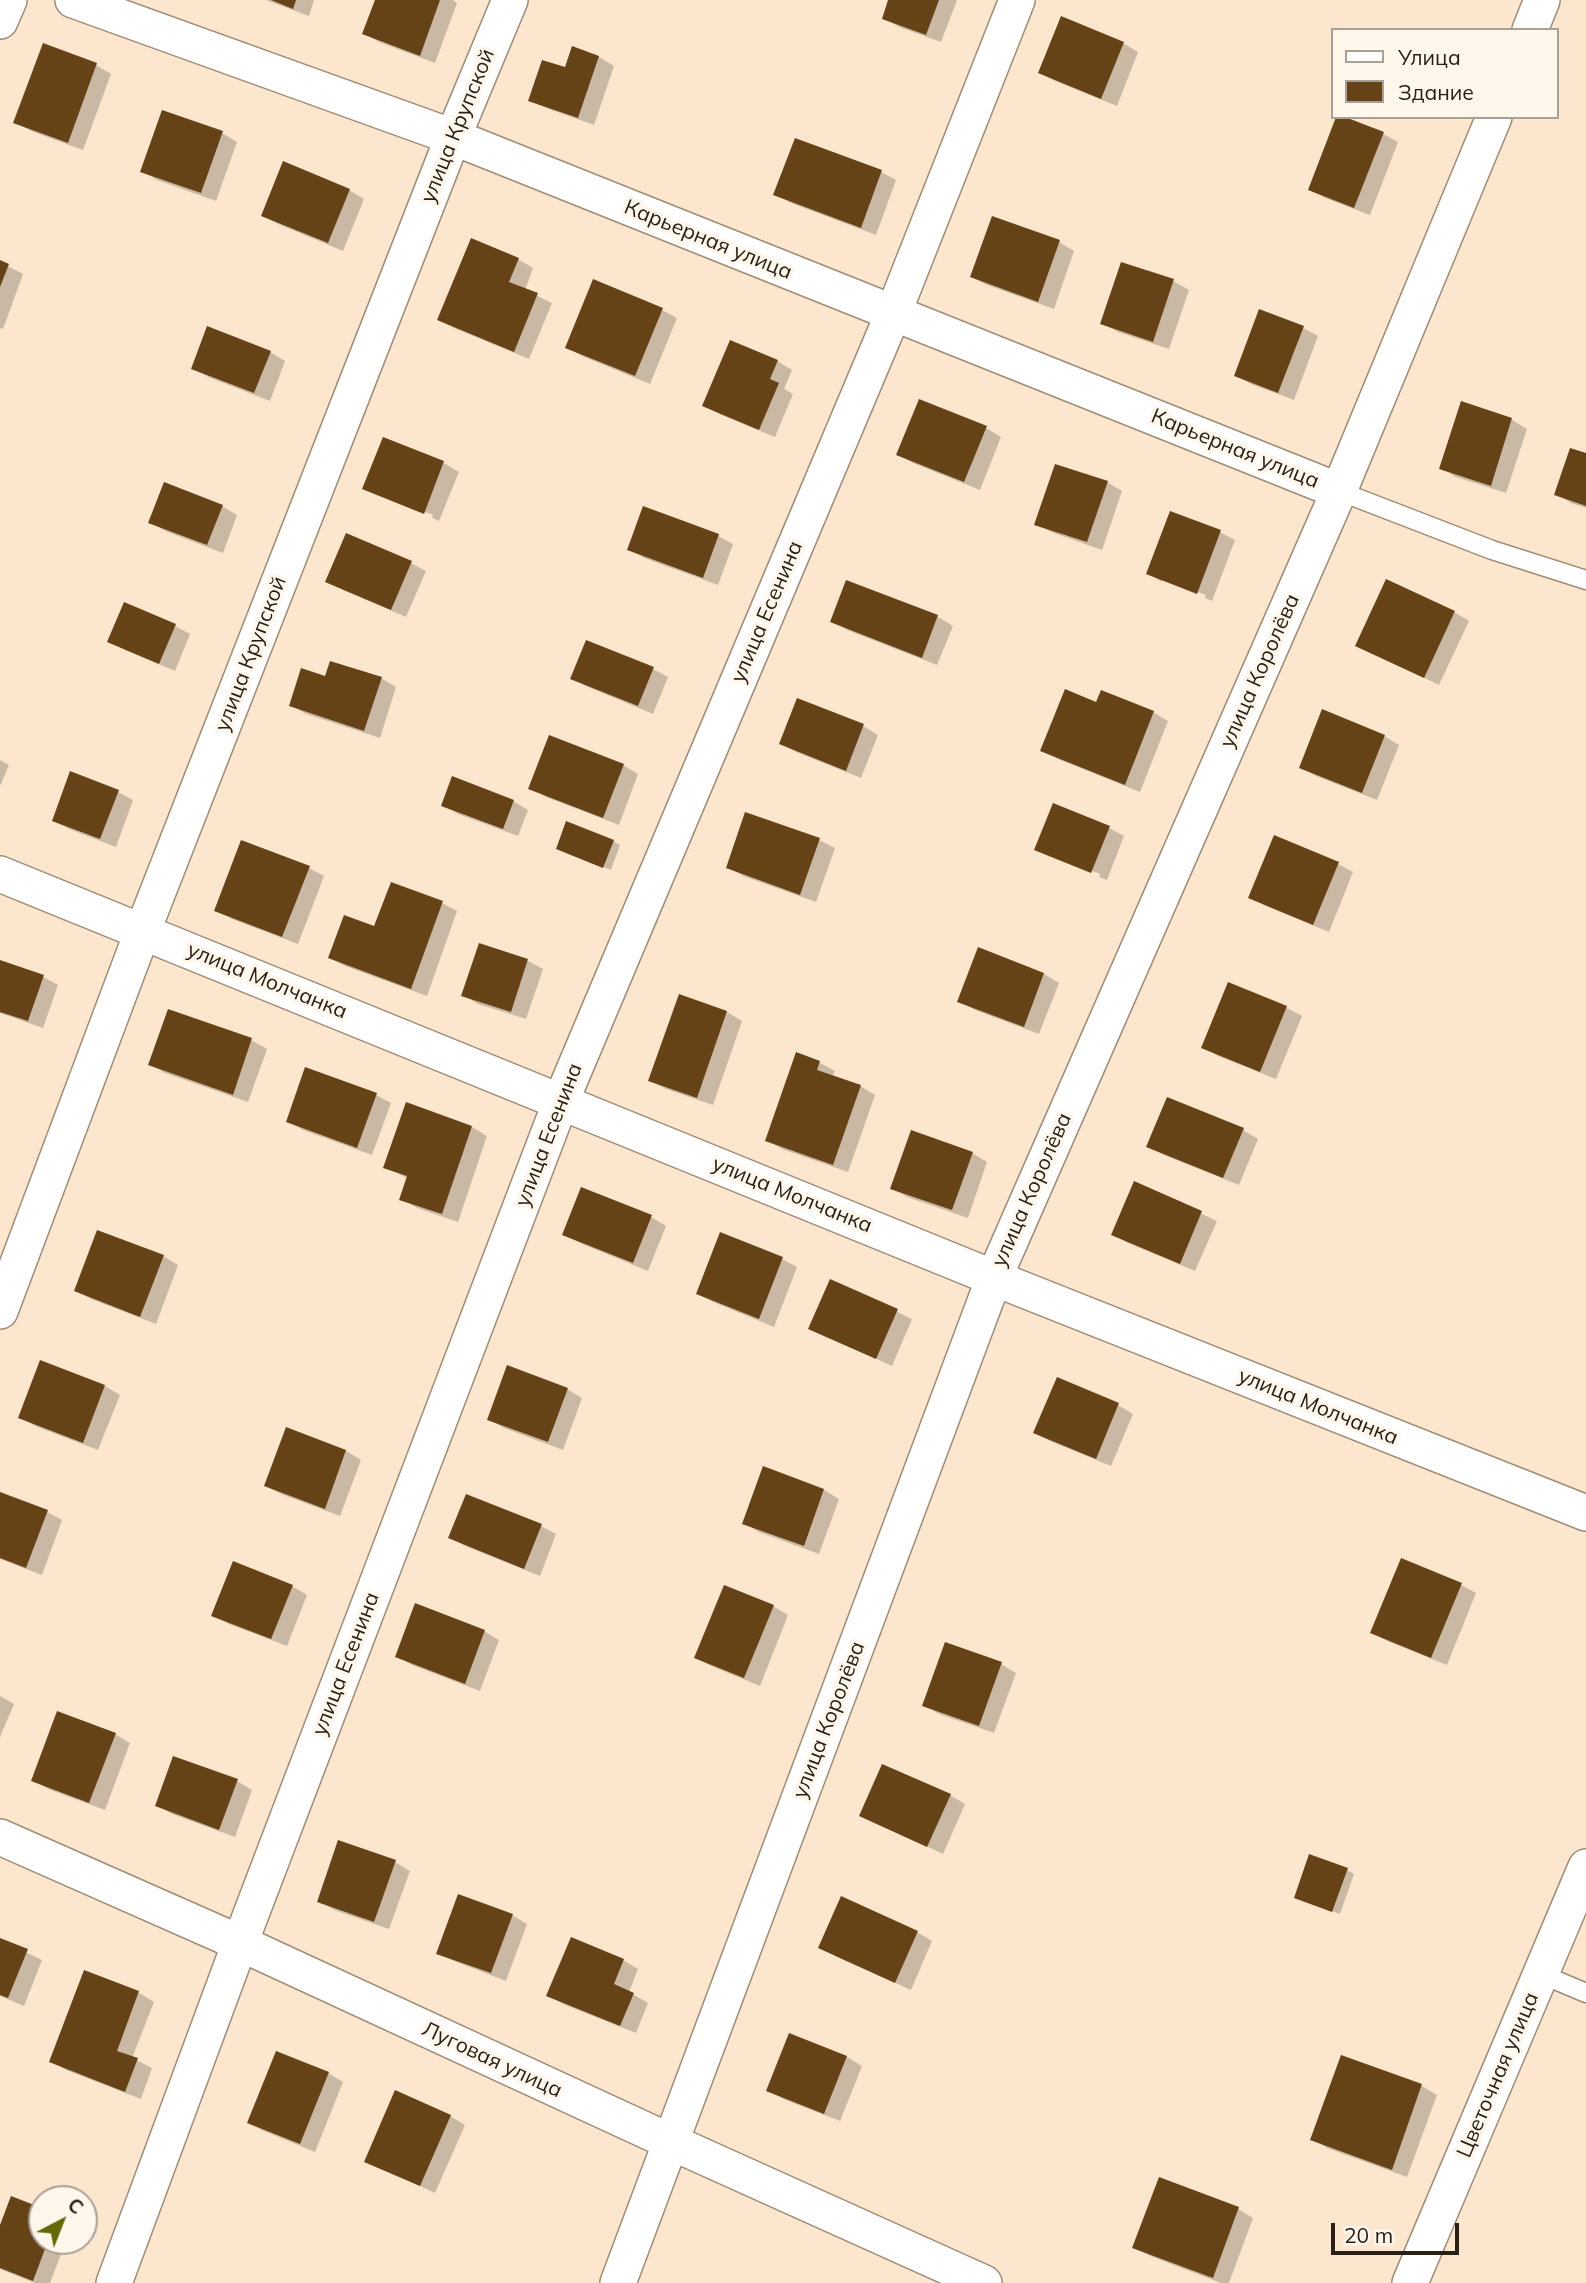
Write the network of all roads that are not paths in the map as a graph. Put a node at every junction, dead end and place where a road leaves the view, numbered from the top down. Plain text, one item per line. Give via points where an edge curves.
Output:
1 (9, 0) edge
2 (73, 0) edge
3 (510, 0) edge
4 (1017, 0) edge
5 (1542, 0) edge
6 (0, 20) edge
7 (1531, 28) edge
8 (1493, 119) edge
9 (453, 137) junction
10 (893, 314) junction
11 (1339, 491) junction
12 (1586, 580) edge
13 (0, 874) edge
14 (143, 930) junction
15 (561, 1101) junction
16 (994, 1278) junction
17 (0, 1311) edge
18 (1586, 1513) edge
19 (0, 1837) edge
20 (1586, 1867) edge
21 (240, 1943) junction
22 (1541, 1974) junction
23 (1586, 1993) edge
24 (670, 2142) junction
25 (114, 2283) edge
26 (618, 2283) edge
27 (984, 2283) edge
28 (1410, 2283) edge

1 - 6 street
2 - 9 street, Карьерная улица
3 - 9 street, улица Крупской
4 - 10 street, улица Есенина
5 - 7 street
8 - 11 street, улица Королёва
9 - 10 street, Карьерная улица
9 - 14 street, улица Крупской
10 - 11 street, Карьерная улица
10 - 15 street, улица Есенина
11 - 12 lane via 1492,550
11 - 16 street, улица Королёва
13 - 14 street, улица Молчанка
14 - 15 street, улица Молчанка
14 - 17 street, улица Крупской
15 - 16 street, улица Молчанка
15 - 21 street, улица Есенина
16 - 18 street, улица Молчанка
16 - 24 street, улица Королёва
19 - 21 street, Луговая улица
20 - 22 street, Цветочная улица
21 - 24 street, Луговая улица
21 - 25 street, улица Есенина
22 - 23 lane
22 - 28 street, Цветочная улица
24 - 26 street, улица Королёва
24 - 27 street, Луговая улица

